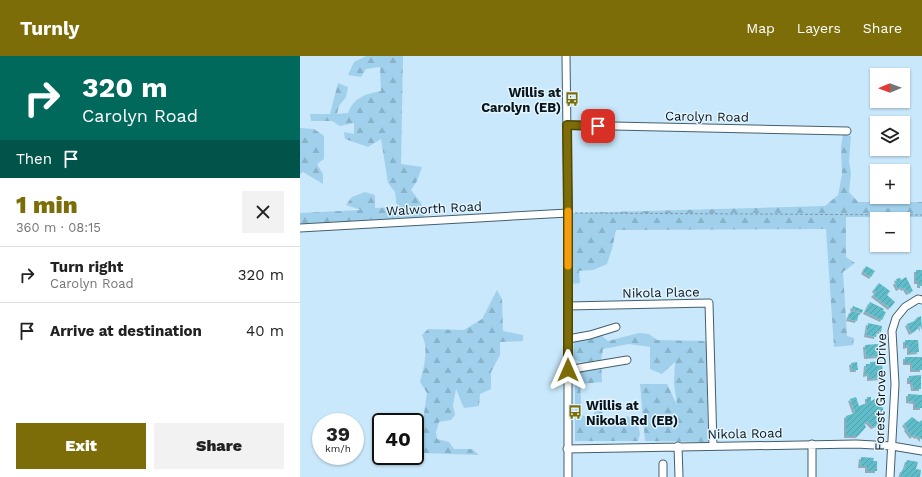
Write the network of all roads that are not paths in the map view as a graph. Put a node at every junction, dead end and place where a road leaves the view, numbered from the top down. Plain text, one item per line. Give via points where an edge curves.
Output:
1 (566, 56) edge
2 (567, 125) junction
3 (847, 131) dead end
4 (568, 213) junction
5 (300, 228) edge
6 (922, 300) edge
7 (568, 306) junction
8 (616, 327) dead end
9 (568, 339) junction
10 (627, 360) dead end
11 (568, 370) junction
12 (812, 444) junction
13 (678, 446) junction
14 (713, 446) junction
15 (892, 446) junction
16 (567, 449) junction
17 (922, 451) edge
18 (663, 464) dead end
19 (568, 477) edge
20 (663, 477) edge
21 (679, 477) edge
22 (812, 477) edge
23 (890, 477) edge

1 - 2 street
2 - 3 street, Carolyn Road
2 - 4 street
4 - 5 street, Walworth Road
4 - 7 street
6 - 15 street, Forest Grove Drive via 905,307 896,318 892,331 895,384
7 - 9 street
7 - 14 street, Nikola Place via 709,303
8 - 9 street
9 - 11 street
10 - 11 street
11 - 16 street
12 - 14 street, Nikola Road
12 - 15 street, Nikola Road
12 - 22 street
13 - 14 street, Nikola Road
13 - 16 street, Nikola Road
13 - 21 street
15 - 17 street, Nikola Road
15 - 23 street, Forest Grove Drive
16 - 19 street
18 - 20 street

